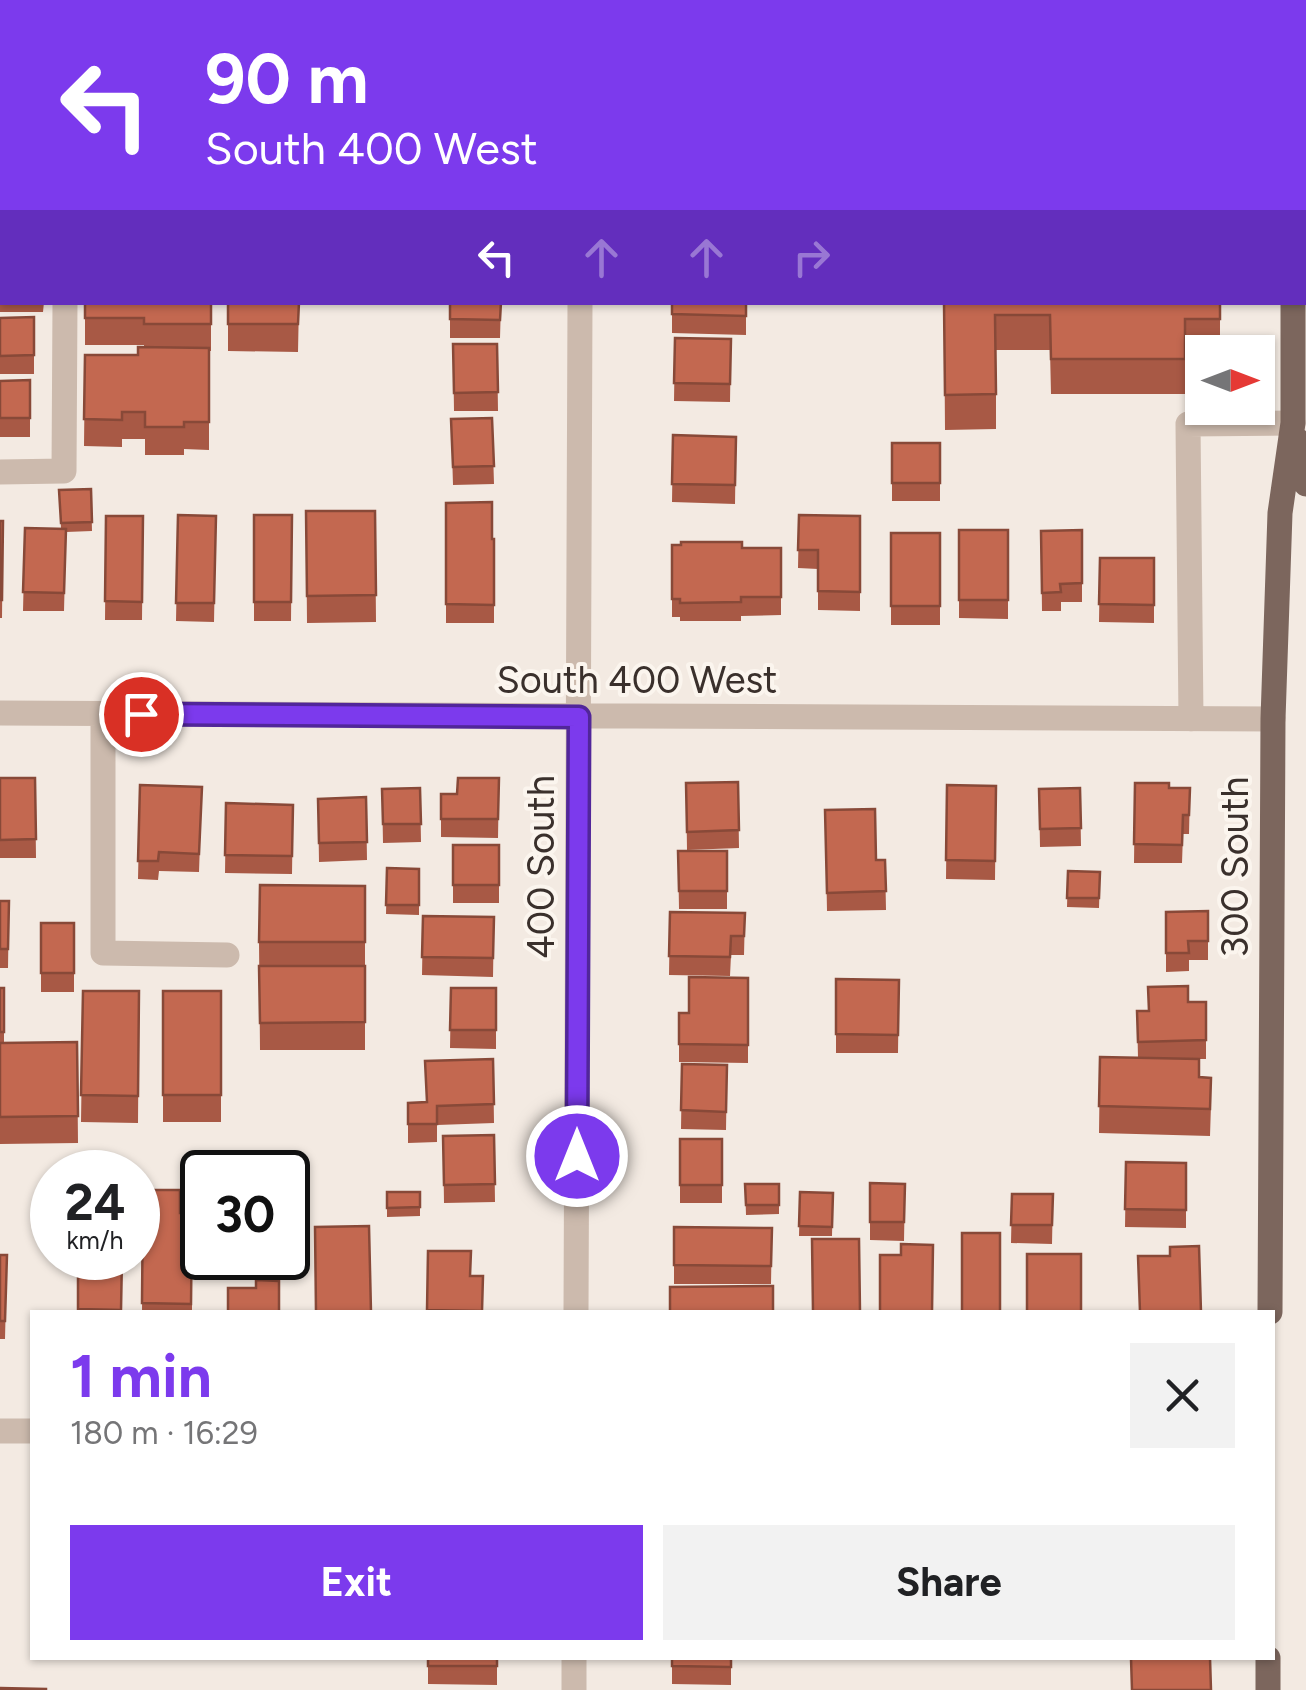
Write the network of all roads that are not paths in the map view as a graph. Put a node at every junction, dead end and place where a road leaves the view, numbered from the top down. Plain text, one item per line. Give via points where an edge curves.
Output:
1 (65, 305) edge
2 (580, 305) edge
3 (1293, 305) edge
4 (1293, 424) junction
5 (0, 472) edge
6 (1306, 484) edge
7 (0, 713) edge
8 (103, 714) junction
9 (579, 717) junction
10 (1191, 719) junction
11 (1273, 719) junction
12 (227, 954) dead end
13 (576, 1310) edge
14 (1270, 1310) edge
15 (0, 1430) edge
16 (30, 1431) edge
17 (574, 1660) edge
18 (1268, 1660) edge
19 (574, 1690) edge
20 (1268, 1690) edge

1 - 5 street via 64,471
2 - 9 street, 400 South
3 - 4 main road, 300 South
4 - 6 main road, 300 South
4 - 10 street via 1188,424
4 - 11 main road, 300 South via 1280,513
7 - 8 street, South 400 West
8 - 9 street, South 400 West
8 - 12 street via 103,953
9 - 10 street, South 400 West
9 - 13 street, 400 South
10 - 11 street, South 400 West
11 - 14 main road, 300 South
15 - 16 street
17 - 19 street
18 - 20 main road

